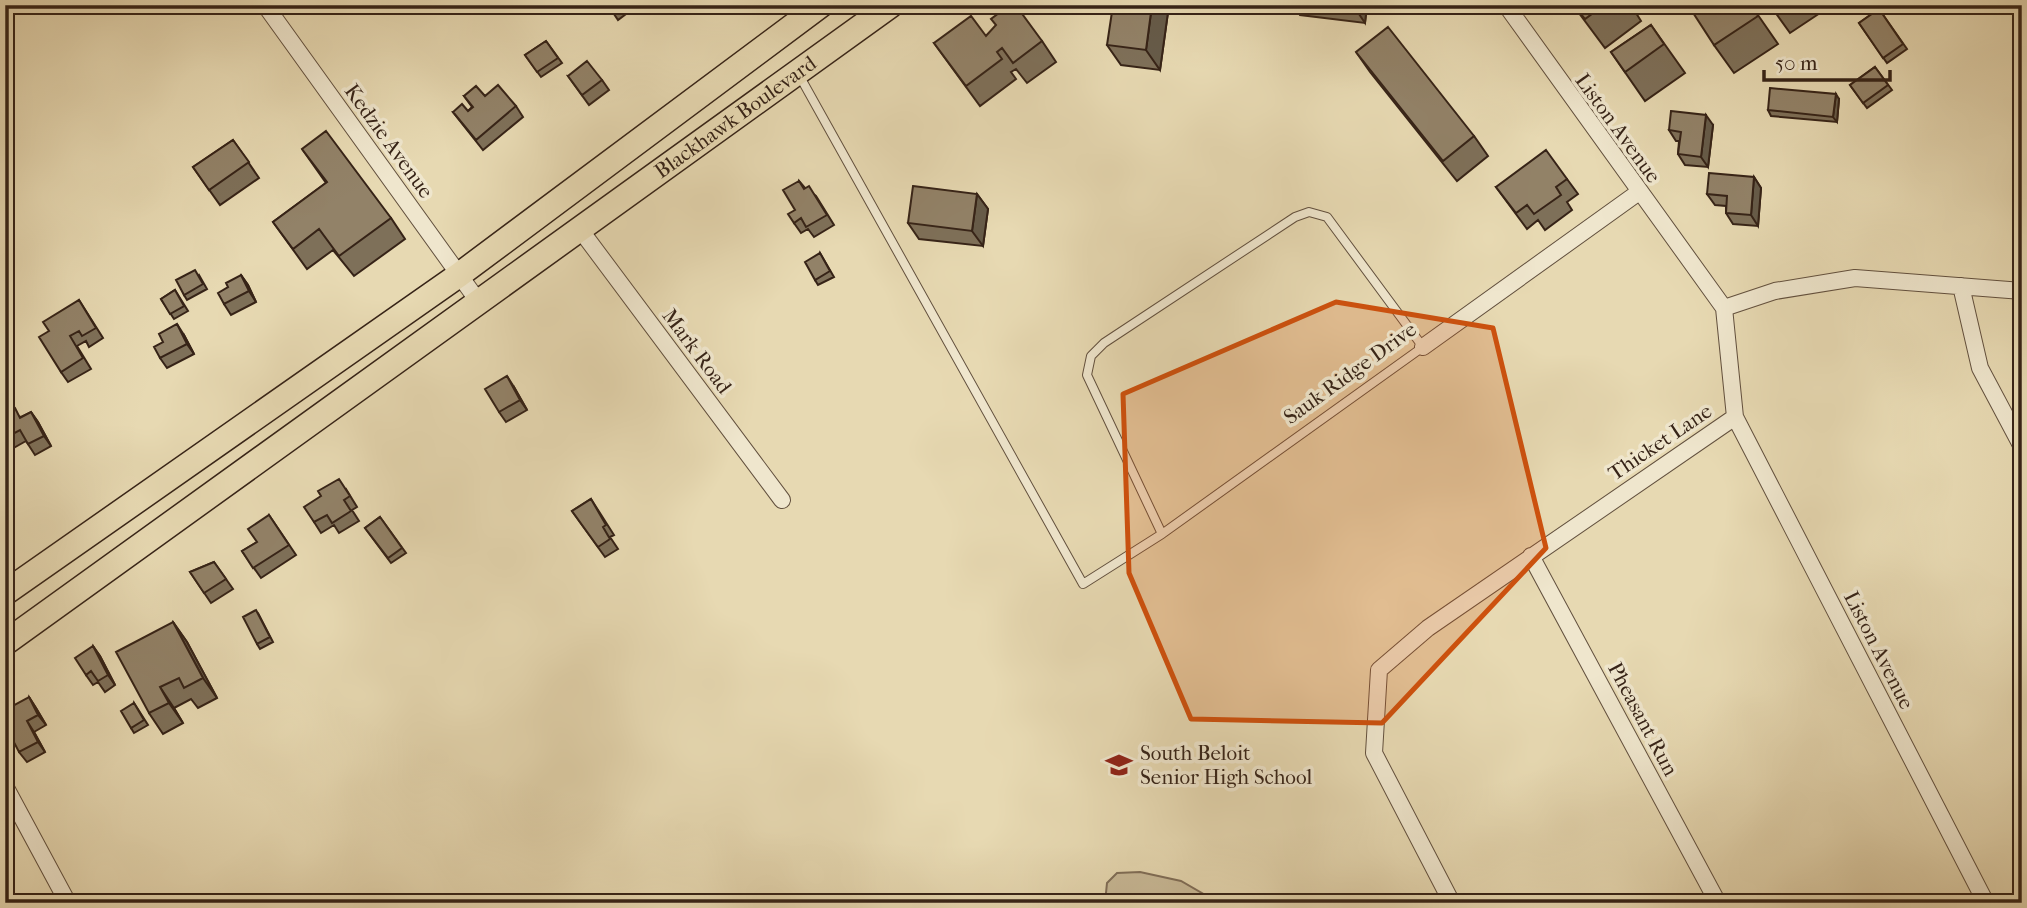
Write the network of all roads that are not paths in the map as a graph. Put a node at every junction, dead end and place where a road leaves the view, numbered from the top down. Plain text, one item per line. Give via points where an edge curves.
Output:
1 (265, 5) edge
2 (821, 5) edge
3 (1506, 5) edge
4 (886, 7) edge
5 (797, 72) junction
6 (1639, 192) junction
7 (579, 228) junction
8 (458, 275) junction
9 (1961, 286) junction
10 (2022, 291) edge
11 (478, 301) junction
12 (1724, 308) junction
13 (1423, 347) junction
14 (1735, 417) junction
15 (2022, 447) edge
16 (782, 500) dead end
17 (1162, 534) junction
18 (1531, 556) junction
19 (5, 593) edge
20 (5, 643) edge
21 (5, 786) edge
22 (68, 903) edge
23 (1452, 903) edge
24 (1718, 903) edge
25 (1986, 903) edge

1 - 8 street, Kedzie Avenue
2 - 8 main road, Blackhawk Boulevard
3 - 6 street, Liston Avenue
4 - 5 main road, Blackhawk Boulevard
5 - 7 main road, Blackhawk Boulevard
5 - 17 lane, Sauk Ridge Drive via 1083,584
6 - 12 street, Liston Avenue
6 - 13 street, Sauk Ridge Drive
7 - 11 main road, Blackhawk Boulevard
7 - 16 street, Mark Road
8 - 11 street, Kedzie Avenue
8 - 19 main road, Blackhawk Boulevard
9 - 10 street
9 - 12 street via 1855,278 1774,291
9 - 15 street via 1980,368
11 - 20 main road, Blackhawk Boulevard
12 - 14 street, Thicket Lane
13 - 17 lane, Sauk Ridge Drive
13 - 17 lane via 1327,217 1309,212 1296,216 1104,344 1091,356 1087,375
14 - 18 street, Thicket Lane
14 - 25 street, Liston Avenue
18 - 23 street, Thicket Lane via 1427,628 1379,670 1374,753
18 - 24 street, Pheasant Run
21 - 22 street

